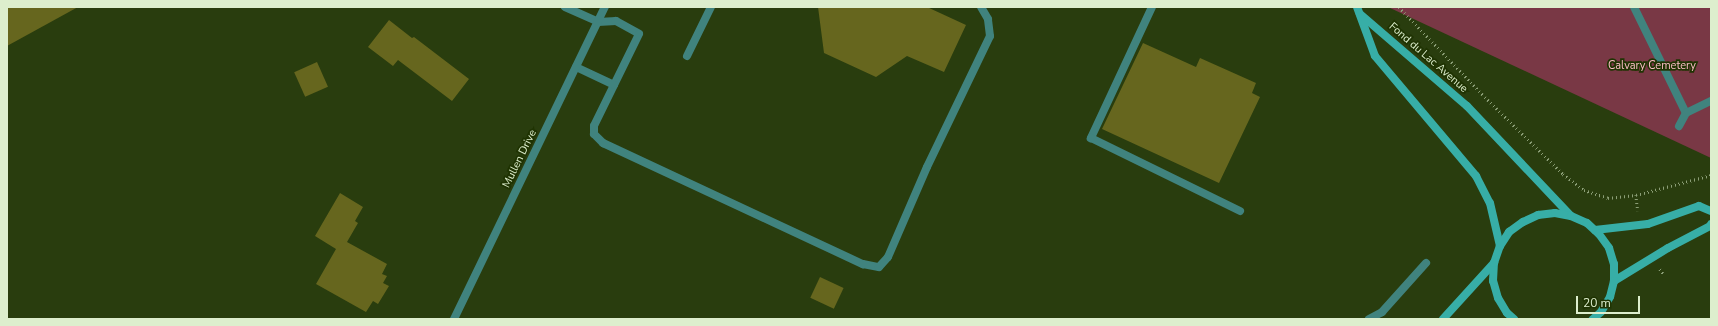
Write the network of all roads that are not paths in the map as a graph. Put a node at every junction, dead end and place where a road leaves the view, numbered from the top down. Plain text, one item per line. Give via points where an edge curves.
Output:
1 (565, 7) edge
2 (604, 7) edge
3 (711, 7) edge
4 (981, 7) edge
5 (1152, 7) edge
6 (1634, 7) edge
7 (1359, 10) edge
8 (598, 22) junction
9 (687, 56) dead end
10 (576, 67) junction
11 (614, 85) junction
12 (1711, 102) edge
13 (1686, 112) junction
14 (1679, 126) dead end
15 (1240, 211) dead end
16 (1711, 211) edge
17 (1571, 216) junction
18 (1711, 224) edge
19 (1595, 230) junction
20 (1500, 246) junction
21 (1426, 263) dead end
22 (1494, 263) junction
23 (1614, 281) junction
24 (1603, 316) edge
25 (454, 319) edge
26 (1369, 319) edge
27 (1443, 319) edge
28 (1514, 319) edge
29 (1594, 319) edge

1 - 8 street
2 - 8 street, Mullen Drive
3 - 9 street
4 - 11 street via 988,19 990,36 888,257 879,267 863,264 603,143 594,134 594,126
5 - 15 street via 1091,138
6 - 13 street
7 - 17 main road, Fond du Lac Avenue via 1467,106
7 - 20 main road, Fond du Lac Avenue via 1376,56 1476,176 1490,202
8 - 10 street, Mullen Drive
8 - 11 street via 616,21 639,34
10 - 11 street
10 - 25 street, Mullen Drive
12 - 13 street
13 - 14 street
16 - 19 main road via 1699,206 1648,224
17 - 19 main road via 1587,223
17 - 20 main road via 1555,213 1538,215 1509,232
18 - 23 main road
19 - 23 main road via 1609,248 1614,264
20 - 22 main road
21 - 26 street via 1382,312
22 - 27 main road
22 - 28 main road via 1493,281 1498,298
23 - 24 main road
24 - 29 main road

